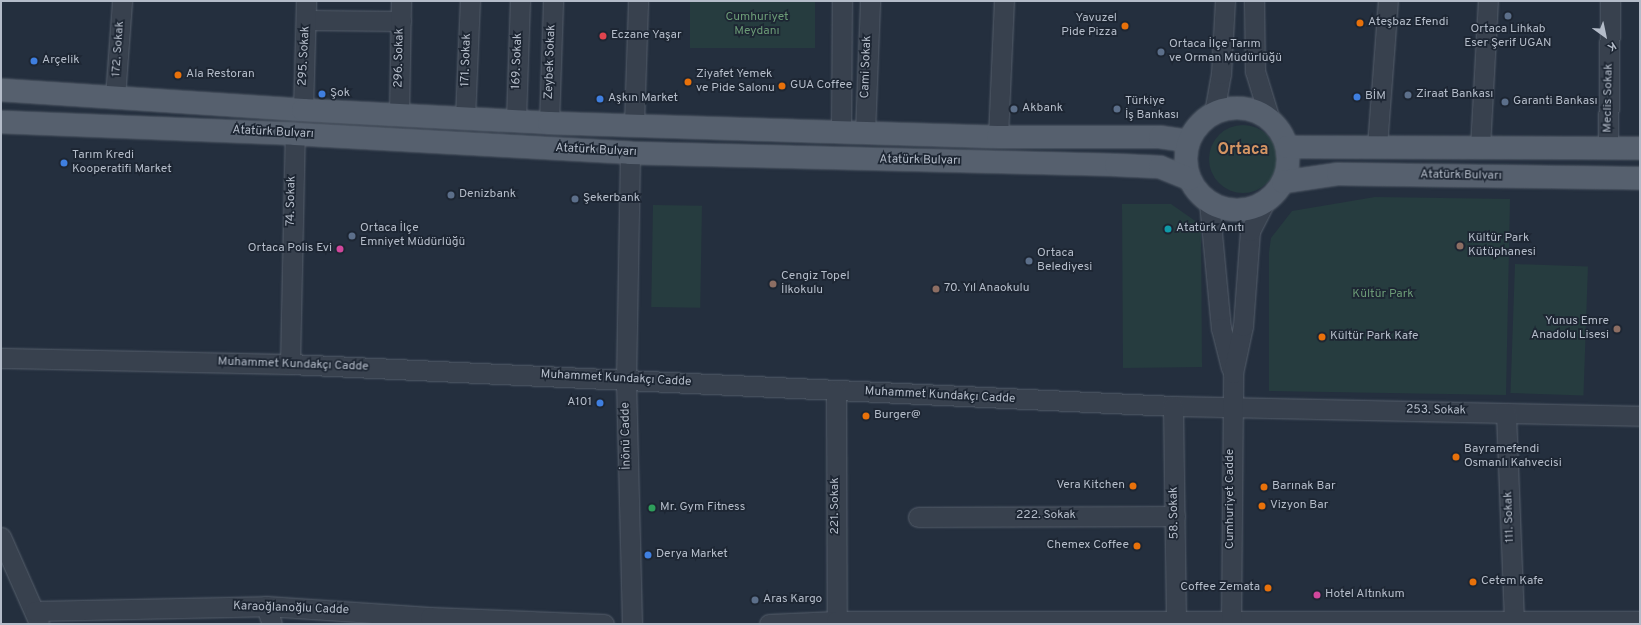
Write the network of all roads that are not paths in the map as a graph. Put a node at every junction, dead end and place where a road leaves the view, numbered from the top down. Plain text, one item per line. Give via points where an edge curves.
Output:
1 (122, 1) edge
2 (306, 1) edge
3 (401, 1) edge
4 (470, 1) edge
5 (520, 1) edge
6 (553, 1) edge
7 (638, 1) edge
8 (842, 1) edge
9 (870, 1) edge
10 (1004, 1) edge
11 (1225, 1) edge
12 (1254, 1) edge
13 (1388, 1) edge
14 (1488, 1) edge
15 (1610, 1) edge
16 (307, 20) junction
17 (401, 21) junction
18 (842, 55) junction
19 (868, 55) junction
20 (1, 90) edge
21 (116, 97) junction
22 (303, 110) junction
23 (1214, 113) junction
24 (399, 115) junction
25 (465, 118) junction
26 (516, 120) junction
27 (1270, 120) junction
28 (1, 122) edge
29 (549, 123) junction
30 (634, 124) junction
31 (841, 132) junction
32 (864, 133) junction
33 (295, 134) junction
34 (998, 137) junction
35 (1189, 141) junction
36 (1287, 146) junction
37 (1377, 146) junction
38 (1480, 148) junction
39 (1608, 148) junction
40 (1640, 148) edge
41 (630, 153) junction
42 (1640, 178) edge
43 (1190, 179) junction
44 (1283, 182) junction
45 (1209, 202) junction
46 (1265, 202) junction
47 (1, 358) edge
48 (290, 364) junction
49 (1233, 373) junction
50 (626, 379) junction
51 (836, 391) junction
52 (1173, 406) junction
53 (1232, 407) junction
54 (1506, 413) junction
55 (1640, 416) edge
56 (1175, 516) junction
57 (918, 517) dead end
58 (1, 537) edge
59 (266, 606) junction
60 (37, 618) edge
61 (431, 620) edge
62 (1176, 620) junction
63 (1640, 621) edge
64 (534, 622) edge
65 (836, 622) edge
66 (1231, 622) edge
67 (1522, 622) edge
68 (964, 623) edge
69 (272, 624) edge
70 (604, 624) edge
71 (632, 624) edge
72 (769, 624) edge

1 - 21 street, 172. Sokak
2 - 16 street, 295. Sokak
3 - 17 street, 296. Sokak
4 - 25 street, 171. Sokak
5 - 26 street, 169. Sokak
6 - 29 street, Zeybek Sokak
7 - 30 street
8 - 18 street, Cami Sokak
9 - 19 street, Cami Sokak
10 - 34 street
11 - 23 street via 1221,74
12 - 27 street via 1255,71
13 - 37 street
14 - 38 street
15 - 39 street, Meclis Sokak
16 - 17 street
16 - 22 street, 295. Sokak
17 - 24 street, 296. Sokak
18 - 19 street
18 - 31 street, Cami Sokak
19 - 32 street, Cami Sokak
20 - 21 main road, Atatürk Bulvarı
21 - 22 main road, Atatürk Bulvarı
22 - 24 main road, Atatürk Bulvarı
23 - 27 main road via 1239,108 1251,110
23 - 35 main road via 1200,125
24 - 25 main road, Atatürk Bulvarı
25 - 26 main road, Atatürk Bulvarı
26 - 29 main road, Atatürk Bulvarı
27 - 36 main road
28 - 33 main road, Atatürk Bulvarı
29 - 30 main road, Atatürk Bulvarı
30 - 31 main road, Atatürk Bulvarı
31 - 32 main road, Atatürk Bulvarı
32 - 34 main road, Atatürk Bulvarı
33 - 41 main road, Atatürk Bulvarı
33 - 48 street, 74. Sokak
34 - 35 main road, Atatürk Bulvarı via 1160,137
35 - 43 main road via 1186,166
36 - 37 main road
36 - 44 main road via 1287,170
37 - 38 main road
38 - 39 main road
39 - 40 main road
41 - 43 main road, Atatürk Bulvarı via 1160,167
41 - 50 street, İnönü Cadde
42 - 44 main road, Atatürk Bulvarı via 1338,174
43 - 45 main road via 1201,196
44 - 46 main road
45 - 46 main road via 1237,210
45 - 49 street, Cumhuriyet Cadde via 1221,328
46 - 49 street, Cumhuriyet Cadde via 1250,231 1242,326
47 - 48 street, Muhammet Kundakçı Cadde
48 - 50 street, Muhammet Kundakçı Cadde
49 - 53 street, Cumhuriyet Cadde
50 - 51 street, Muhammet Kundakçı Cadde
50 - 71 street, İnönü Cadde
51 - 52 street, Muhammet Kundakçı Cadde
51 - 65 street, 221. Sokak
52 - 53 street, Muhammet Kundakçı Cadde
52 - 56 street, 58. Sokak
53 - 54 street, 253. Sokak
53 - 66 street, Cumhuriyet Cadde
54 - 55 street, 253. Sokak
54 - 67 street, 111. Sokak
56 - 57 street, 222. Sokak
56 - 62 street, 58. Sokak
58 - 60 street, Karaoğlanoğlu Cadde
59 - 60 street, Karaoğlanoğlu Cadde
59 - 61 street, Karaoğlanoğlu Cadde
59 - 69 street
61 - 64 street, Karaoğlanoğlu Cadde
62 - 66 street
62 - 68 street
63 - 67 street
64 - 70 street, Karaoğlanoğlu Cadde
65 - 68 street
65 - 72 street
66 - 67 street

